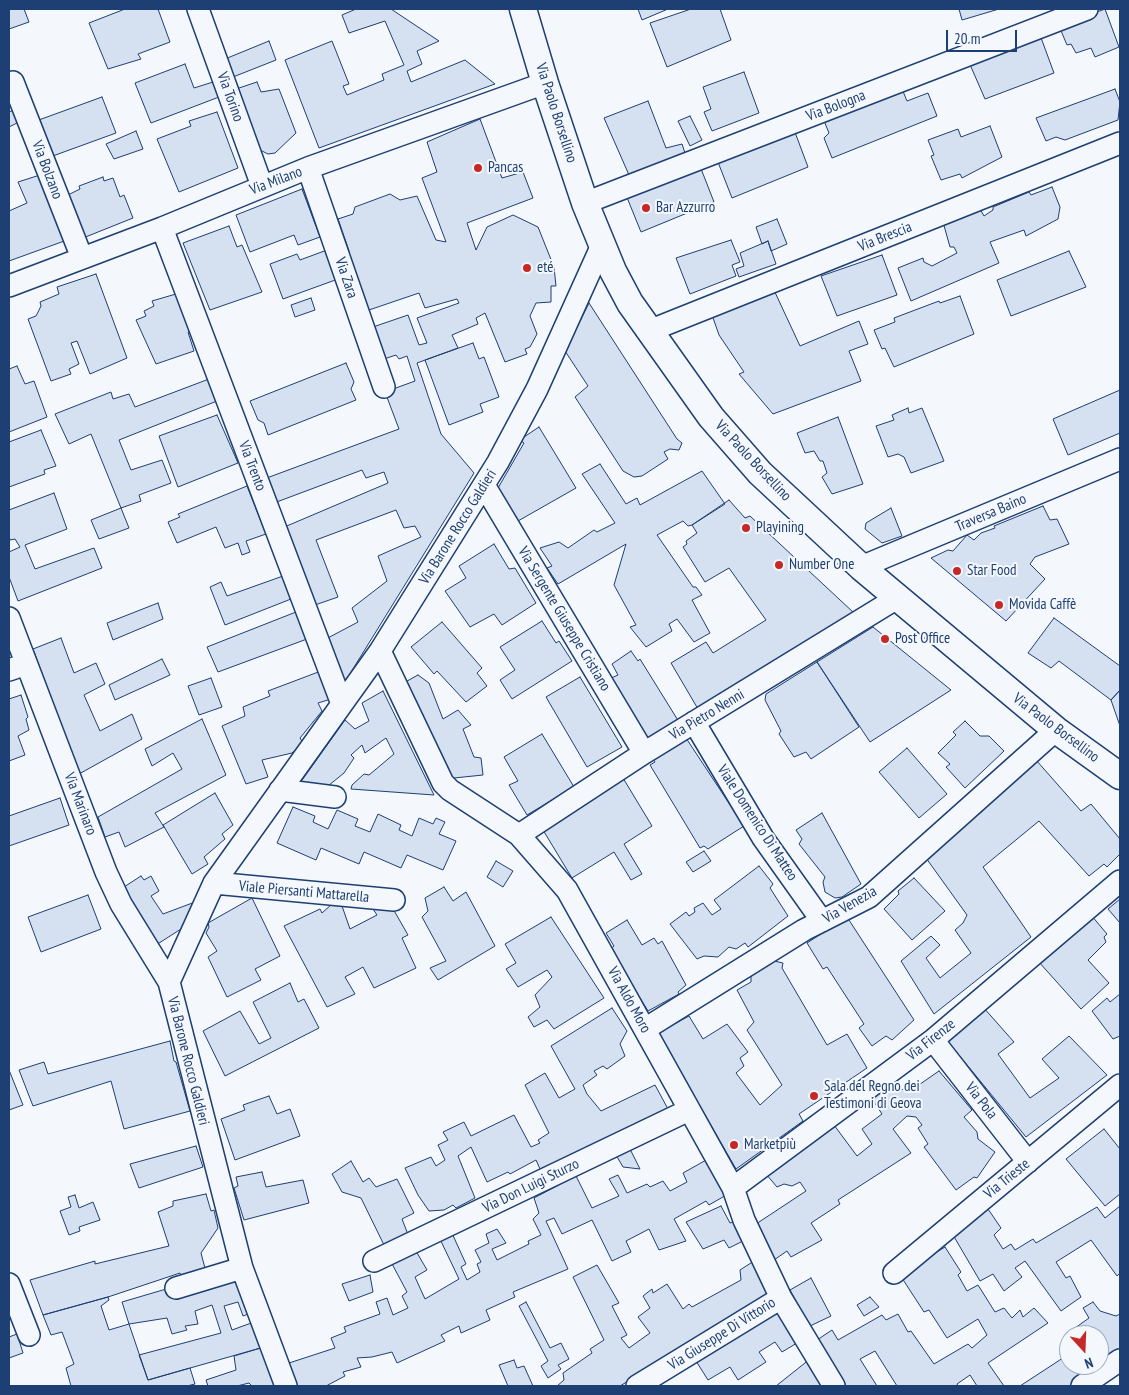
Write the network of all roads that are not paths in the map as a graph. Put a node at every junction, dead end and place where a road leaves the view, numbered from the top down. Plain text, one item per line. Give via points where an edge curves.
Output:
1 (198, 9) edge
2 (523, 9) edge
3 (1087, 9) edge
4 (13, 82) dead end
5 (545, 83) junction
6 (1120, 143) edge
7 (308, 168) junction
8 (262, 186) junction
9 (585, 203) junction
10 (162, 228) junction
11 (602, 245) junction
12 (82, 258) junction
13 (9, 286) edge
14 (649, 331) junction
15 (384, 387) dead end
16 (1120, 459) edge
17 (484, 484) junction
18 (861, 567) junction
19 (897, 598) junction
20 (9, 618) edge
21 (380, 651) junction
22 (17, 667) edge
23 (342, 704) junction
24 (694, 722) junction
25 (1056, 730) junction
26 (644, 753) junction
27 (1120, 776) edge
28 (280, 790) junction
29 (334, 797) dead end
30 (519, 835) junction
31 (1120, 881) edge
32 (214, 883) junction
33 (394, 900) dead end
34 (822, 921) junction
35 (169, 982) junction
36 (645, 1029) junction
37 (933, 1040) junction
38 (1120, 1085) edge
39 (689, 1110) junction
40 (1028, 1162) junction
41 (733, 1188) junction
42 (374, 1261) dead end
43 (242, 1268) junction
44 (894, 1273) dead end
45 (9, 1284) edge
46 (176, 1288) dead end
47 (781, 1298) junction
48 (28, 1335) dead end
49 (1120, 1360) edge
50 (286, 1386) edge
51 (637, 1386) edge
52 (834, 1386) edge
53 (1082, 1386) edge

1 - 8 street, Via Torino
2 - 5 street, Via Paolo Borsellino
3 - 9 street, Via Bologna
4 - 12 street, Via Bolzano
5 - 7 street, Via Milano
5 - 9 street, Via Paolo Borsellino
6 - 14 street, Via Brescia
7 - 8 street, Via Milano
7 - 15 street, Via Zara
8 - 10 street, Via Milano
9 - 11 street, Via Paolo Borsellino
10 - 12 street, Via Milano
10 - 23 street, Via Trento
11 - 14 street, Via Paolo Borsellino via 630,302
11 - 17 street, Via Barone Rocco Galdieri via 537,389
12 - 13 street, Via Milano
14 - 18 street, Via Paolo Borsellino via 734,446
16 - 18 street, Traversa Baino
17 - 21 street, Via Barone Rocco Galdieri
17 - 26 street, Via Sergente Giuseppe Cristiano
18 - 19 street, Via Paolo Borsellino
19 - 24 street, Via Pietro Nenni
19 - 25 street, Via Paolo Borsellino
20 - 22 street, Via Marinaro
21 - 23 street, Via Barone Rocco Galdieri
21 - 30 street, Via Aldo Moro via 443,783
22 - 35 street, Via Marinaro via 121,904
23 - 28 street, Via Barone Rocco Galdieri
24 - 26 street, Via Pietro Nenni
24 - 34 street, Viale Domenico Di Matteo via 763,838
25 - 27 street, Via Paolo Borsellino
25 - 34 street, Via Venezia via 869,897
26 - 30 street, Via Pietro Nenni
28 - 29 street
28 - 32 street, Via Barone Rocco Galdieri
30 - 36 street, Via Aldo Moro via 566,890
31 - 37 street, Via Firenze
32 - 33 street, Viale Piersanti Mattarella
32 - 35 street, Via Barone Rocco Galdieri
34 - 36 street, Via Venezia
35 - 43 street, Via Barone Rocco Galdieri
36 - 39 street, Via Aldo Moro
37 - 40 street, Via Pola
37 - 41 street, Via Firenze
38 - 40 street, Via Trieste
39 - 41 street, Via Aldo Moro
39 - 42 street, Via Don Luigi Sturzo
40 - 44 street, Via Trieste
41 - 47 street, Via Aldo Moro via 744,1220
43 - 46 street
43 - 50 street, Via Barone Rocco Galdieri
45 - 48 street
47 - 51 street, Via Giuseppe Di Vittorio
47 - 52 street, Via Aldo Moro
49 - 53 street

